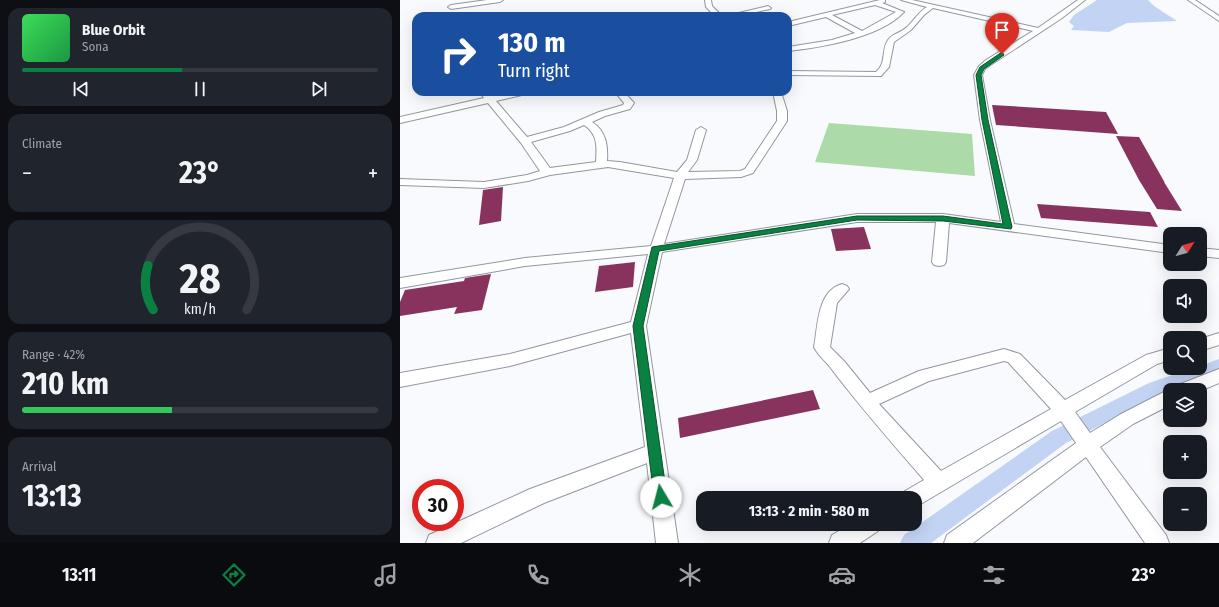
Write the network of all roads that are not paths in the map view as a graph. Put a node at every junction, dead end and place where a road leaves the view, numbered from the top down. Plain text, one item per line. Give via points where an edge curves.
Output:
1 (448, 0) edge
2 (500, 0) edge
3 (708, 0) edge
4 (863, 0) edge
5 (888, 0) edge
6 (904, 0) edge
7 (1082, 0) edge
8 (1191, 0) edge
9 (938, 2) dead end
10 (764, 3) dead end
11 (873, 4) junction
12 (927, 6) junction
13 (451, 7) junction
14 (453, 12) edge
15 (715, 12) edge
16 (748, 12) edge
17 (827, 15) junction
18 (1004, 15) dead end
19 (1219, 19) edge
20 (996, 21) junction
21 (792, 23) edge
22 (1039, 30) junction
23 (861, 33) junction
24 (792, 48) edge
25 (792, 73) edge
26 (488, 96) edge
27 (623, 96) edge
28 (778, 96) edge
29 (400, 120) edge
30 (584, 121) junction
31 (701, 130) dead end
32 (525, 141) junction
33 (601, 165) junction
34 (548, 172) junction
35 (680, 176) junction
36 (400, 182) edge
37 (943, 218) junction
38 (1008, 227) junction
39 (1163, 248) edge
40 (656, 249) junction
41 (1207, 253) edge
42 (1219, 254) edge
43 (939, 262) dead end
44 (400, 284) edge
45 (842, 289) dead end
46 (638, 326) junction
47 (1219, 339) edge
48 (1207, 343) edge
49 (1163, 356) edge
50 (1219, 376) edge
51 (400, 380) edge
52 (1202, 383) edge
53 (1163, 401) edge
54 (866, 402) junction
55 (1065, 414) junction
56 (1084, 441) junction
57 (654, 452) junction
58 (938, 481) junction
59 (922, 491) edge
60 (859, 531) edge
61 (437, 543) edge
62 (667, 543) edge
63 (840, 543) edge
64 (955, 543) edge
65 (1158, 543) edge

1 - 13 street
2 - 13 street
3 - 15 street via 709,7
4 - 11 street
5 - 11 street
6 - 12 street
7 - 22 street
8 - 19 street
9 - 12 street
10 - 16 street via 768,8
11 - 17 street
11 - 23 street via 901,12 881,25
12 - 20 street
12 - 25 street via 909,29 890,43 888,59 882,72 878,74
13 - 14 street
17 - 21 street
17 - 23 street
18 - 20 street
20 - 22 street
22 - 38 street via 989,62 978,75
23 - 24 street via 832,43
26 - 29 street
26 - 32 street
27 - 30 street via 629,103 627,107
28 - 35 street via 782,121 749,171 741,174
30 - 32 street via 567,129
30 - 33 street via 601,136
31 - 35 street via 692,160
32 - 34 street
33 - 34 street
33 - 35 street via 620,165
34 - 36 street via 484,185
35 - 40 street
37 - 38 street
37 - 40 street via 850,219
37 - 43 street
38 - 39 street
40 - 44 street via 525,262
40 - 46 street
41 - 42 street
45 - 54 street via 830,301 822,347
46 - 51 street via 510,360
46 - 57 street
47 - 48 street
49 - 55 street via 1152,359
50 - 52 street
53 - 56 street
54 - 55 street via 925,376 1004,355 1018,361
54 - 58 street
55 - 56 street
55 - 58 street
56 - 64 street
56 - 65 street
57 - 61 street via 537,496
57 - 62 street
58 - 59 street
60 - 63 street

